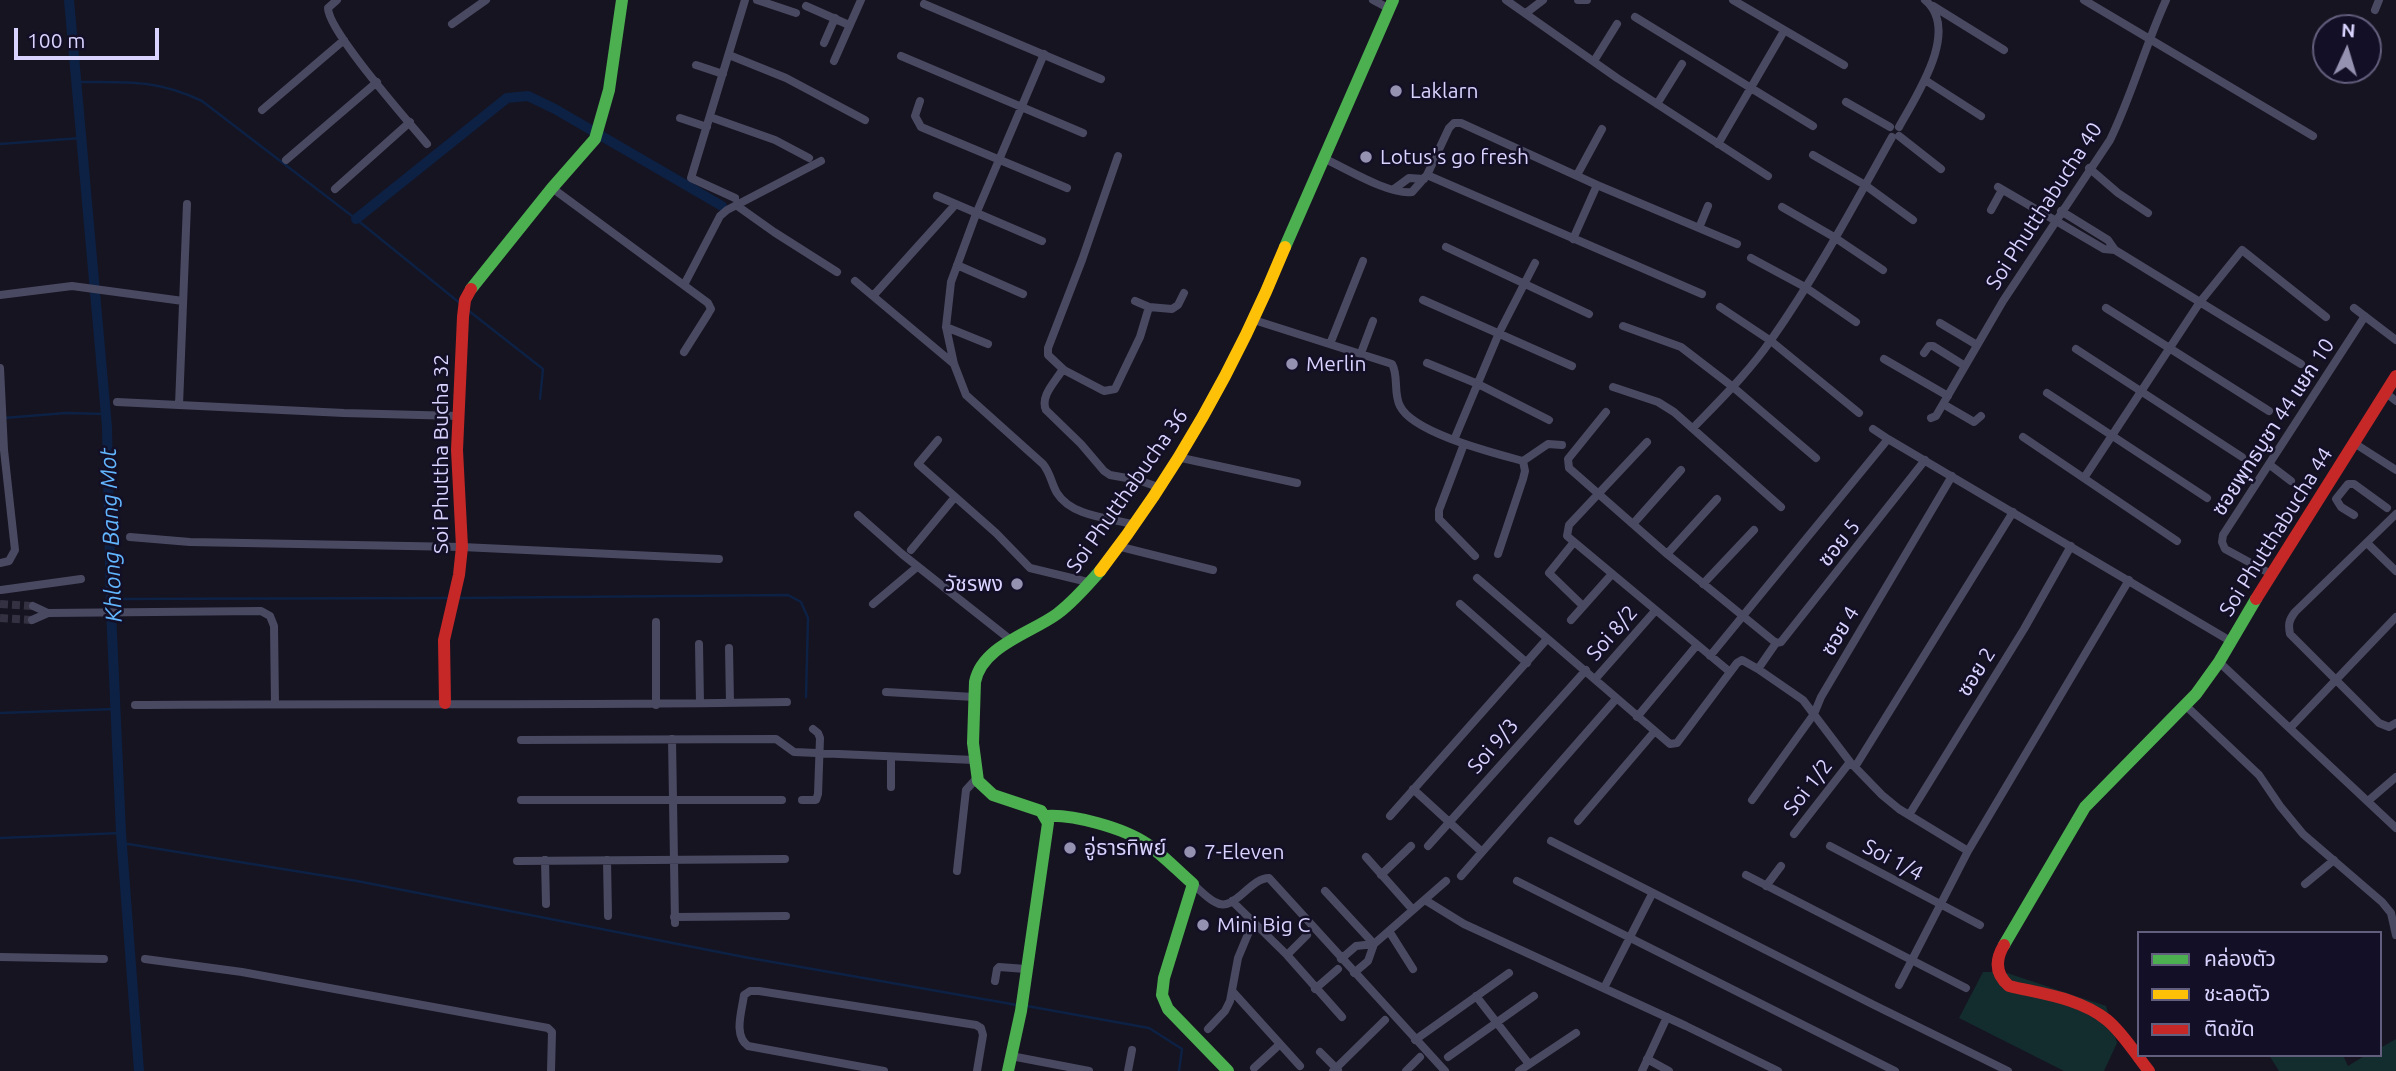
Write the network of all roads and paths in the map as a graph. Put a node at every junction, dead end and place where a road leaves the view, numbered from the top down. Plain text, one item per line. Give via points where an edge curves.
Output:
1 (337, 0) edge
2 (486, 0) edge
3 (622, 0) edge
4 (745, 0) edge
5 (757, 0) edge
6 (861, 0) edge
7 (1373, 0) edge
8 (1506, 0) edge
9 (1543, 0) edge
10 (1578, 0) edge
11 (1587, 0) edge
12 (1733, 0) edge
13 (1925, 0) edge
14 (2084, 0) edge
15 (2166, 0) edge
16 (2379, 0) edge
17 (924, 4) dead end
18 (1391, 4) edge
19 (806, 6) dead end
20 (1933, 6) junction
21 (2375, 10) dead end
22 (796, 13) dead end
23 (1526, 13) junction
24 (1635, 17) dead end
25 (835, 18) junction
26 (452, 24) dead end
27 (1617, 24) dead end
28 (849, 25) junction
29 (1784, 31) junction
30 (2148, 38) junction
31 (344, 40) junction
32 (824, 43) dead end
33 (2004, 50) dead end
34 (1044, 54) junction
35 (729, 55) junction
36 (901, 57) dead end
37 (834, 61) dead end
38 (1594, 61) junction
39 (1682, 64) dead end
40 (696, 65) dead end
41 (1844, 65) dead end
42 (723, 74) junction
43 (1101, 79) dead end
44 (1925, 80) junction
45 (377, 82) junction
46 (1752, 87) junction
47 (920, 100) dead end
48 (1846, 102) dead end
49 (1657, 104) junction
50 (1020, 108) junction
51 (262, 110) dead end
52 (1981, 116) dead end
53 (710, 117) junction
54 (680, 118) dead end
55 (865, 120) dead end
56 (410, 122) junction
57 (1813, 126) dead end
58 (707, 127) junction
59 (1602, 129) dead end
60 (1895, 132) junction
61 (1083, 133) dead end
62 (2313, 136) dead end
63 (427, 144) dead end
64 (1718, 144) junction
65 (1813, 155) dead end
66 (1118, 156) dead end
67 (809, 158) dead end
68 (1323, 158) junction
69 (285, 160) dead end
70 (997, 160) junction
71 (821, 161) dead end
72 (1941, 169) dead end
73 (2089, 169) junction
74 (1577, 175) junction
75 (1768, 176) dead end
76 (1425, 177) junction
77 (1597, 185) junction
78 (1865, 185) junction
79 (552, 187) junction
80 (1067, 188) dead end
81 (335, 189) dead end
82 (1394, 189) junction
83 (937, 196) dead end
84 (736, 201) junction
85 (187, 204) dead end
86 (955, 205) junction
87 (1708, 206) dead end
88 (1782, 207) dead end
89 (1991, 210) dead end
90 (2062, 211) junction
91 (2148, 213) dead end
92 (976, 214) junction
93 (1913, 220) dead end
94 (2056, 220) junction
95 (1699, 228) junction
96 (1834, 237) junction
97 (1573, 239) junction
98 (1042, 241) dead end
99 (1737, 244) dead end
100 (1446, 247) dead end
101 (2115, 250) junction
102 (1751, 258) dead end
103 (1363, 261) dead end
104 (1535, 263) dead end
105 (957, 265) junction
106 (1883, 270) dead end
107 (838, 272) dead end
108 (855, 281) dead end
109 (1523, 284) junction
110 (684, 285) junction
111 (1805, 287) junction
112 (1184, 293) dead end
113 (1023, 294) dead end
114 (1702, 294) dead end
115 (0, 295) edge
116 (873, 296) junction
117 (1423, 300) dead end
118 (183, 301) junction
119 (1135, 301) dead end
120 (2200, 302) junction
121 (1149, 307) junction
122 (1720, 307) dead end
123 (2106, 308) dead end
124 (2354, 308) dead end
125 (1589, 314) dead end
126 (2365, 316) junction
127 (2326, 317) dead end
128 (1254, 320) junction
129 (1373, 321) dead end
130 (1856, 322) dead end
131 (1940, 323) dead end
132 (1623, 326) dead end
133 (946, 327) junction
134 (1499, 333) junction
135 (2396, 340) edge
136 (1771, 341) junction
137 (988, 344) dead end
138 (1330, 344) junction
139 (1977, 345) junction
140 (2171, 348) junction
141 (2076, 349) dead end
142 (684, 352) dead end
143 (1361, 353) junction
144 (1924, 353) dead end
145 (1884, 359) dead end
146 (1427, 363) dead end
147 (954, 364) junction
148 (2301, 364) dead end
149 (1572, 366) dead end
150 (1965, 366) junction
151 (0, 368) edge
152 (1064, 370) junction
153 (1478, 384) junction
154 (1613, 387) dead end
155 (1733, 387) junction
156 (2393, 389) edge
157 (2142, 391) junction
158 (2047, 393) dead end
159 (1945, 400) junction
160 (117, 402) dead end
161 (179, 405) junction
162 (2269, 411) dead end
163 (1606, 412) dead end
164 (1859, 413) dead end
165 (2, 415) edge
166 (458, 416) junction
167 (1982, 416) dead end
168 (1931, 418) dead end
169 (1549, 420) dead end
170 (1693, 428) junction
171 (1873, 429) dead end
172 (2113, 436) junction
173 (2023, 437) dead end
174 (1888, 439) junction
175 (938, 440) dead end
176 (1454, 440) junction
177 (1647, 442) dead end
178 (2354, 443) junction
179 (1464, 444) junction
180 (1562, 445) dead end
181 (1177, 457) junction
182 (2242, 457) dead end
183 (1816, 458) dead end
184 (1925, 460) junction
185 (1523, 461) junction
186 (2270, 465) junction
187 (1681, 470) dead end
188 (2396, 470) edge
189 (1952, 475) junction
190 (2084, 478) junction
191 (2291, 481) dead end
192 (1297, 483) dead end
193 (2329, 483) junction
194 (1158, 487) junction
195 (2341, 492) junction
196 (1598, 495) junction
197 (955, 498) junction
198 (2207, 498) dead end
199 (1717, 499) dead end
200 (1782, 507) dead end
201 (2386, 508) dead end
202 (2013, 512) junction
203 (2396, 514) edge
204 (858, 515) dead end
205 (2354, 516) dead end
206 (1132, 524) junction
207 (1633, 524) junction
208 (1754, 530) dead end
209 (130, 537) dead end
210 (2178, 541) dead end
211 (1574, 542) junction
212 (2367, 543) junction
213 (1117, 546) junction
214 (2071, 546) junction
215 (462, 547) junction
216 (911, 550) dead end
217 (1498, 554) dead end
218 (1667, 554) junction
219 (1475, 556) dead end
220 (719, 559) dead end
221 (0, 563) edge
222 (917, 567) junction
223 (1213, 570) dead end
224 (2396, 572) edge
225 (1612, 574) junction
226 (2271, 574) junction
227 (1477, 578) dead end
228 (81, 579) dead end
229 (2129, 580) junction
230 (1088, 582) junction
231 (1703, 584) junction
232 (0, 591) edge
233 (873, 604) dead end
234 (1460, 604) dead end
235 (33, 606) tunnel mouth
236 (1583, 606) junction
237 (1655, 611) junction
238 (48, 613) junction
239 (1742, 617) junction
240 (2396, 617) edge
241 (32, 620) tunnel mouth
242 (1571, 620) dead end
243 (656, 622) dead end
244 (1547, 639) junction
245 (1013, 641) junction
246 (2232, 642) junction
247 (1776, 643) junction
248 (699, 644) dead end
249 (1698, 645) junction
250 (729, 648) dead end
251 (1710, 656) junction
252 (2219, 662) junction
253 (1527, 663) junction
254 (1758, 669) junction
255 (1586, 670) junction
256 (1730, 672) junction
257 (1596, 678) junction
258 (2335, 680) junction
259 (886, 692) dead end
260 (974, 697) junction
261 (1616, 699) junction
262 (787, 702) dead end
263 (445, 703) junction
264 (700, 703) junction
265 (730, 703) junction
266 (275, 704) junction
267 (135, 705) dead end
268 (656, 705) junction
269 (2185, 705) junction
270 (1814, 715) junction
271 (1637, 717) junction
272 (2396, 723) edge
273 (2290, 728) junction
274 (813, 729) dead end
275 (1654, 732) junction
276 (672, 739) junction
277 (521, 740) dead end
278 (819, 755) junction
279 (891, 758) junction
280 (974, 760) junction
281 (1853, 764) junction
282 (2396, 777) edge
283 (976, 778) junction
284 (891, 787) dead end
285 (1413, 789) junction
286 (521, 800) dead end
287 (671, 800) junction
288 (782, 800) dead end
289 (802, 800) dead end
290 (1752, 800) dead end
291 (2368, 802) junction
292 (1909, 815) junction
293 (1046, 816) junction
294 (1390, 816) dead end
295 (1578, 821) dead end
296 (1449, 822) junction
297 (2396, 828) edge
298 (1794, 834) dead end
299 (1551, 841) dead end
300 (1410, 846) dead end
301 (1428, 846) dead end
302 (1830, 846) dead end
303 (1968, 851) junction
304 (1482, 852) junction
305 (1366, 857) dead end
306 (673, 859) junction
307 (785, 859) dead end
308 (517, 860) dead end
309 (545, 860) junction
310 (607, 860) junction
311 (2334, 860) junction
312 (1781, 866) dead end
313 (957, 871) dead end
314 (1381, 875) junction
315 (1746, 875) dead end
316 (1461, 876) dead end
317 (1446, 881) dead end
318 (1517, 881) dead end
319 (1193, 884) junction
320 (2305, 884) dead end
321 (1766, 886) junction
322 (1325, 891) dead end
323 (1652, 894) junction
324 (1426, 900) junction
325 (1232, 901) junction
326 (546, 904) dead end
327 (1940, 904) junction
328 (1413, 910) junction
329 (608, 916) dead end
330 (786, 916) dead end
331 (1253, 922) junction
332 (1979, 925) dead end
333 (1389, 931) junction
334 (1307, 935) dead end
335 (2396, 935) edge
336 (1629, 938) junction
337 (1374, 944) junction
338 (1287, 955) junction
339 (0, 957) edge
340 (145, 958) dead end
341 (104, 959) dead end
342 (1342, 959) junction
343 (1912, 960) junction
344 (1026, 969) junction
345 (1338, 969) dead end
346 (1413, 969) dead end
347 (1354, 973) junction
348 (1508, 973) dead end
349 (995, 981) dead end
350 (1899, 985) dead end
351 (1604, 988) junction
352 (1966, 988) dead end
353 (1315, 989) junction
354 (1233, 992) junction
355 (1476, 996) junction
356 (1534, 996) dead end
357 (1342, 1017) dead end
358 (1667, 1017) junction
359 (1385, 1020) dead end
360 (1497, 1021) junction
361 (1208, 1029) dead end
362 (1576, 1033) dead end
363 (1415, 1040) junction
364 (1280, 1044) junction
365 (1132, 1050) dead end
366 (1320, 1052) dead end
367 (1011, 1056) junction
368 (2137, 1056) edge
369 (1420, 1057) dead end
370 (1448, 1057) dead end
371 (2138, 1057) edge
372 (1647, 1059) junction
373 (1529, 1064) junction
374 (1300, 1066) dead end
375 (1254, 1068) dead end
376 (1336, 1070) edge
377 (551, 1071) edge
378 (884, 1071) edge
379 (977, 1071) edge
380 (1008, 1071) edge
381 (1089, 1071) edge
382 (1128, 1071) edge
383 (1228, 1071) edge
384 (1406, 1071) edge
385 (1445, 1071) edge
386 (1519, 1071) edge
387 (1642, 1071) edge
388 (1669, 1071) edge
389 (1778, 1071) edge
390 (1895, 1071) edge
391 (2008, 1071) edge
392 (2149, 1071) edge

1 - 31 street via 328,14
2 - 26 street
3 - 79 street, Soi Phuttha Bucha 32 via 598,133
4 - 35 street
5 - 22 street
6 - 28 street
7 - 18 street
8 - 23 street
9 - 23 street
10 - 11 street
12 - 29 street
13 - 20 street
14 - 30 street
15 - 30 street, Soi Phutthabucha 40
16 - 21 street
17 - 34 street
18 - 68 street, Soi Phutthabucha 36
19 - 25 street
20 - 33 street
20 - 44 street via 1938,44
23 - 38 street
24 - 46 street
25 - 28 street
25 - 32 street
27 - 38 street
28 - 37 street
29 - 41 street
29 - 46 street
30 - 62 street
30 - 73 street, Soi Phutthabucha 40 via 2119,123
31 - 45 street
31 - 51 street
34 - 43 street
34 - 50 street
35 - 42 street
35 - 55 street via 786,78
36 - 50 street
38 - 49 street
39 - 49 street
40 - 42 street
42 - 53 street
44 - 52 street
44 - 60 street
45 - 56 street
45 - 69 street
46 - 57 street
46 - 64 street
47 - 70 street via 915,116 921,127
48 - 60 street
49 - 64 street
50 - 61 street
50 - 70 street
53 - 58 street
53 - 67 street via 775,140
54 - 58 street
56 - 63 street
56 - 81 street
58 - 84 street via 691,178
59 - 74 street
60 - 72 street
60 - 78 street
64 - 75 street
65 - 78 street
66 - 152 street via 1048,348 1048,355
68 - 82 street
68 - 128 street, Soi Phutthabucha 36
70 - 80 street
70 - 92 street
71 - 84 street
73 - 90 street, Soi Phutthabucha 40
73 - 91 street
74 - 76 street via 1454,123
74 - 77 street
76 - 82 street via 1409,178
76 - 82 street via 1412,192
76 - 97 street
77 - 95 street
77 - 97 street
78 - 93 street
78 - 96 street
79 - 110 street
79 - 166 street, Soi Phuttha Bucha 32 via 466,300
83 - 86 street
84 - 107 street via 774,232
84 - 110 street via 720,216
85 - 118 street
86 - 92 street
86 - 116 street
87 - 95 street
88 - 96 street
89 - 94 street via 2000,188
90 - 94 street, Soi Phutthabucha 40
90 - 101 street via 2108,240
92 - 98 street
92 - 105 street
94 - 101 street via 2104,249
94 - 139 street, Soi Phutthabucha 40
95 - 99 street
96 - 106 street
96 - 111 street
97 - 114 street
100 - 109 street
101 - 120 street
102 - 111 street
103 - 138 street
104 - 109 street
105 - 113 street
105 - 133 street
108 - 116 street
109 - 125 street
109 - 134 street
110 - 142 street via 711,309
111 - 130 street
111 - 136 street
112 - 121 street via 1172,309
115 - 118 street via 83,287
116 - 147 street
117 - 134 street
118 - 161 street
119 - 121 street
120 - 127 street via 2242,250
120 - 140 street
120 - 148 street
121 - 152 street via 1115,389 1104,391
122 - 136 street
123 - 140 street
124 - 126 street
126 - 135 street
126 - 186 street, ซอยพุทธบูชา 44 แยก 10
128 - 138 street
128 - 181 street, Soi Phutthabucha 36 via 1222,385
129 - 143 street
131 - 139 street
132 - 155 street via 1681,347
133 - 137 street
133 - 147 street
134 - 149 street
134 - 153 street
136 - 155 street
136 - 164 street
138 - 143 street
139 - 150 street, Soi Phutthabucha 40
140 - 157 street
140 - 162 street
141 - 157 street
143 - 176 street via 1392,364 1403,411
144 - 150 street via 1933,346
145 - 159 street
146 - 153 street
147 - 206 street via 966,395 1043,464 1063,501 1084,513
150 - 159 street, Soi Phutthabucha 40
151 - 165 street
152 - 194 street via 1045,397 1046,410 1104,471
153 - 169 street
153 - 176 street
154 - 170 street via 1658,402
155 - 170 street
155 - 183 street
156 - 178 street, Soi Phutthabucha 44
157 - 172 street
157 - 182 street
158 - 172 street
159 - 167 street via 1974,422
159 - 168 street, Soi Phutthabucha 40
160 - 161 street
161 - 166 street
163 - 196 street via 1567,463
165 - 221 street via 15,550 9,561
166 - 215 street, Soi Phuttha Bucha 32
170 - 200 street
171 - 174 street
172 - 190 street
172 - 198 street
173 - 190 street
174 - 184 street
174 - 239 street
175 - 197 street via 918,464
176 - 179 street
177 - 196 street
178 - 188 street
178 - 193 street, Soi Phutthabucha 44
179 - 185 street
179 - 219 street via 1439,519
180 - 185 street via 1548,444
181 - 192 street
181 - 194 street, Soi Phutthabucha 36
184 - 189 street
184 - 247 street, ซอย 5
185 - 217 street via 1523,479
186 - 191 street
186 - 226 street, ซอยพุทธบูชา 44 แยก 10 via 2222,542 2225,549
187 - 207 street
189 - 202 street
189 - 270 street, ซอย 4
190 - 210 street
193 - 195 street
193 - 226 street, Soi Phutthabucha 44
194 - 206 street, Soi Phutthabucha 36
195 - 201 street via 2354,484
195 - 205 street via 2336,499
196 - 207 street
196 - 211 street via 1569,525 1567,536
197 - 216 street
197 - 230 street via 1030,568
199 - 218 street
202 - 214 street
202 - 281 street, Soi 1/2
203 - 212 street
204 - 222 street
206 - 213 street, Soi Phutthabucha 36
207 - 218 street
208 - 231 street
209 - 215 street
211 - 225 street
211 - 236 street via 1549,573
212 - 224 street
212 - 258 street via 2290,619 2290,634
213 - 223 street
213 - 230 street, Soi Phutthabucha 36
214 - 229 street
214 - 292 street, ซอย 2
215 - 220 street
215 - 263 street, Soi Phuttha Bucha 32 via 444,640
218 - 231 street
222 - 233 street
222 - 245 street
225 - 236 street
225 - 237 street
226 - 246 street, Soi Phutthabucha 44
227 - 244 street
228 - 232 street
229 - 246 street
229 - 303 street
230 - 245 street, Soi Phutthabucha 36 via 1058,613
231 - 239 street
234 - 253 street
235 - 238 street
236 - 242 street
237 - 249 street
237 - 257 street, Soi 8/2
238 - 241 street
238 - 266 street via 261,611 270,616 274,626
239 - 247 street
239 - 251 street
240 - 258 street
243 - 268 street
244 - 253 street
244 - 255 street
245 - 260 street, Soi Phutthabucha 36 via 981,666
246 - 252 street, Soi Phutthabucha 44
247 - 254 street, ซอย 5
248 - 264 street
249 - 251 street
249 - 271 street
250 - 265 street
251 - 256 street
252 - 269 street, Soi Phutthabucha 44
252 - 273 street
253 - 285 street
254 - 256 street via 1742,660
254 - 270 street via 1803,700
255 - 257 street
255 - 296 street, Soi 9/3
256 - 275 street via 1677,743 1670,744
257 - 261 street
258 - 272 street via 2379,723 2389,727
258 - 273 street
259 - 260 street
260 - 280 street, Soi Phutthabucha 36
261 - 271 street
261 - 304 street
262 - 265 street
263 - 266 street
263 - 268 street
264 - 265 street
264 - 268 street
266 - 267 street
269 - 311 street via 2259,775 2303,834
269 - 368 street, Soi Phutthabucha 44 via 2085,807 2000,952 1996,971 2009,986 2097,1013
270 - 281 street
270 - 290 street, ซอย 4
271 - 275 street
273 - 291 street
274 - 278 street via 820,738
275 - 295 street
276 - 277 street
276 - 278 street via 776,739 794,752
276 - 287 street
278 - 279 street
278 - 289 street via 816,800
279 - 280 street
279 - 284 street
280 - 283 street, Soi Phutthabucha 36
281 - 292 street
281 - 298 street, Soi 1/2
282 - 291 street
283 - 293 street via 989,793
283 - 313 street via 965,790
285 - 294 street
285 - 296 street
286 - 287 street
287 - 288 street
287 - 306 street
291 - 297 street
292 - 303 street
293 - 319 street via 1059,815 1132,835
293 - 344 street via 1048,833
296 - 301 street, Soi 9/3
296 - 304 street
299 - 323 street
300 - 314 street
302 - 327 street, Soi 1/4
303 - 327 street
304 - 316 street
305 - 314 street
306 - 307 street
306 - 310 street
306 - 330 street via 674,920
308 - 309 street
309 - 310 street
309 - 326 street
310 - 329 street
311 - 320 street
311 - 335 street via 2382,902
312 - 321 street
314 - 328 street
315 - 321 street
317 - 324 street
318 - 336 street
319 - 325 street via 1217,904
319 - 383 street via 1162,995 1168,1009
321 - 343 street
322 - 337 street
323 - 336 street
323 - 391 street
324 - 328 street
324 - 351 street via 1464,925
325 - 331 street
325 - 342 street via 1257,880 1269,878
327 - 332 street, Soi 1/4
327 - 343 street
328 - 333 street
331 - 338 street
331 - 354 street via 1238,958
333 - 337 street
333 - 346 street
334 - 338 street
336 - 351 street
336 - 390 street
337 - 342 street via 1356,946
337 - 347 street via 1368,961
338 - 353 street
339 - 341 street
340 - 377 street via 548,1028 553,1042
342 - 347 street
343 - 350 street
343 - 352 street
344 - 349 street via 999,967
344 - 367 street
345 - 353 street
347 - 363 street
348 - 355 street
351 - 358 street
353 - 357 street
354 - 361 street via 1225,1012
354 - 364 street
355 - 360 street
355 - 363 street
356 - 360 street
358 - 372 street
358 - 389 street
359 - 376 street
360 - 370 street
360 - 373 street
362 - 373 street
363 - 385 street
364 - 374 street
364 - 375 street
365 - 382 street
366 - 376 street
367 - 380 street
367 - 381 street
369 - 384 street
371 - 392 street, Soi Phutthabucha 44
372 - 387 street
372 - 388 street
373 - 386 street
378 - 379 street via 748,1046 739,1034 744,995 759,991 976,1025 983,1035

